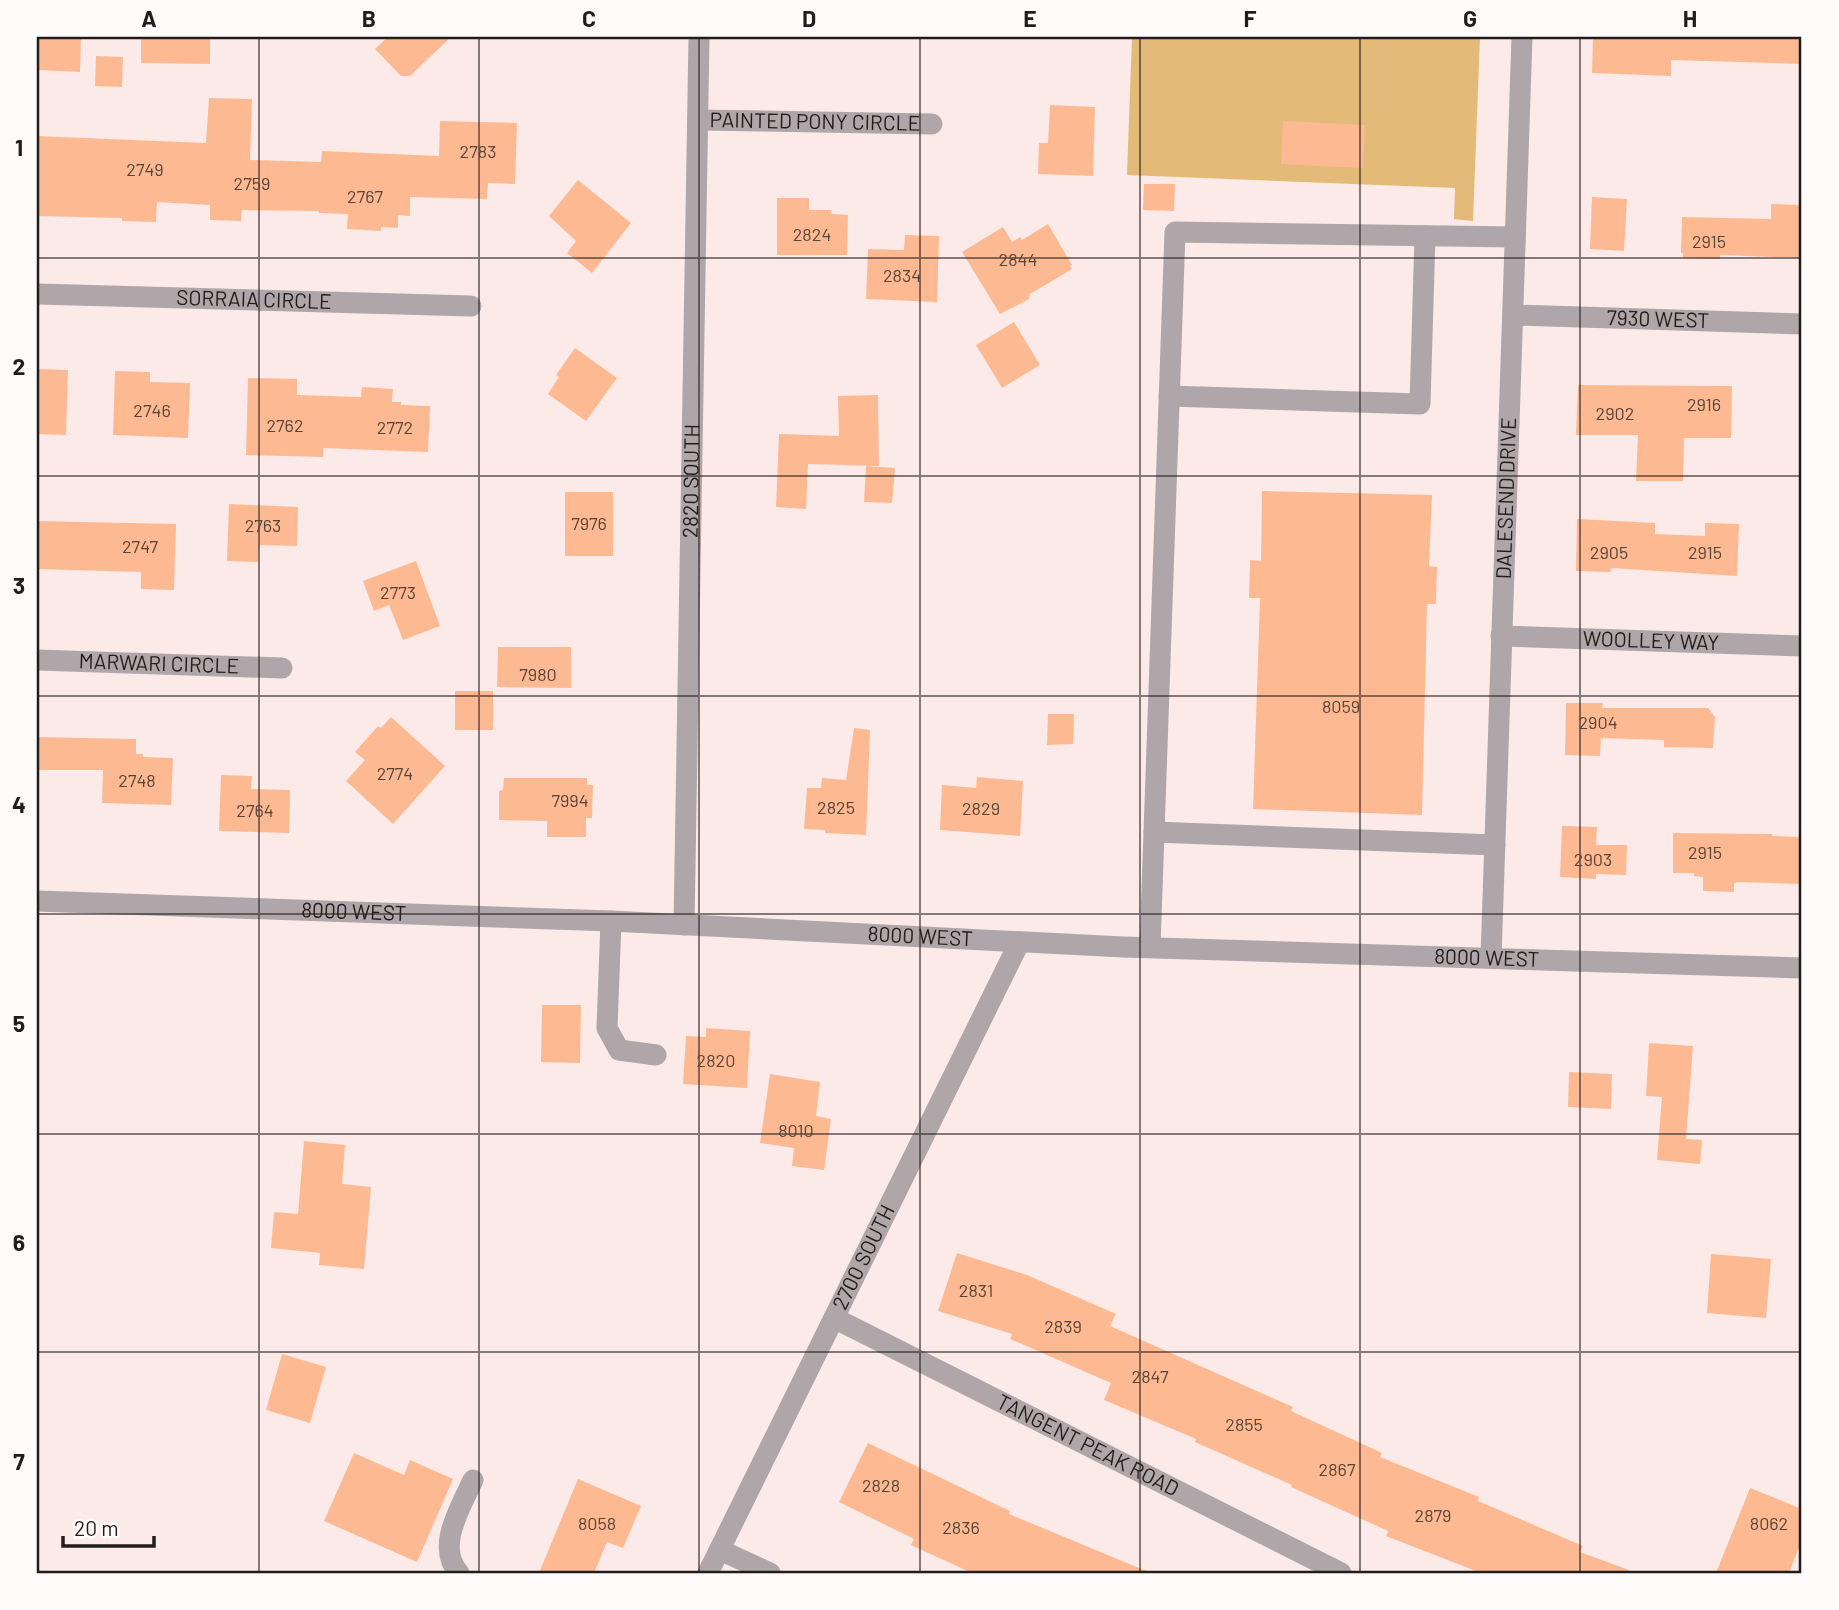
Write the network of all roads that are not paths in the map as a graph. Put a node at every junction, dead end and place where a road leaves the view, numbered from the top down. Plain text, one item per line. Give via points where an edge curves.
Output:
1 (699, 37) edge
2 (1522, 37) edge
3 (699, 120) junction
4 (932, 124) dead end
5 (1425, 236) junction
6 (1515, 237) junction
7 (37, 294) edge
8 (471, 306) dead end
9 (1513, 315) junction
10 (1802, 324) edge
11 (1169, 396) junction
12 (1501, 636) junction
13 (1802, 646) edge
14 (37, 660) edge
15 (282, 668) dead end
16 (1154, 832) junction
17 (1496, 845) junction
18 (37, 901) edge
19 (611, 921) junction
20 (684, 925) junction
21 (1018, 943) junction
22 (1150, 947) junction
23 (1491, 958) junction
24 (1802, 968) edge
25 (656, 1055) dead end
26 (834, 1318) junction
27 (473, 1480) dead end
28 (720, 1550) junction
29 (459, 1573) edge
30 (708, 1573) edge
31 (770, 1573) edge
32 (1341, 1573) edge

1 - 3 street, 2820 SOUTH
2 - 6 street, DALESEND DRIVE
3 - 4 street, PAINTED PONY CIRCLE
3 - 20 street, 2820 SOUTH
5 - 6 street
5 - 11 street via 1175,232
5 - 11 street via 1420,404
6 - 9 street, DALESEND DRIVE
7 - 8 street, SORRAIA CIRCLE
9 - 10 street, 7930 WEST
9 - 12 street, DALESEND DRIVE
11 - 16 street
12 - 13 street, WOOLLEY WAY
12 - 17 street, DALESEND DRIVE
14 - 15 street, MARWARI CIRCLE
16 - 17 street
16 - 22 street
17 - 23 street, DALESEND DRIVE
18 - 19 street, 8000 WEST
19 - 20 street, 8000 WEST
19 - 25 street via 607,1028 619,1051
20 - 21 street, 8000 WEST
21 - 22 street, 8000 WEST
21 - 26 street, 2700 SOUTH
22 - 23 street, 8000 WEST
23 - 24 street, 8000 WEST
26 - 28 street, 2700 SOUTH
26 - 32 street, TANGENT PEAK ROAD
27 - 29 street via 448,1537 452,1566
28 - 30 street, 2700 SOUTH
28 - 31 street

